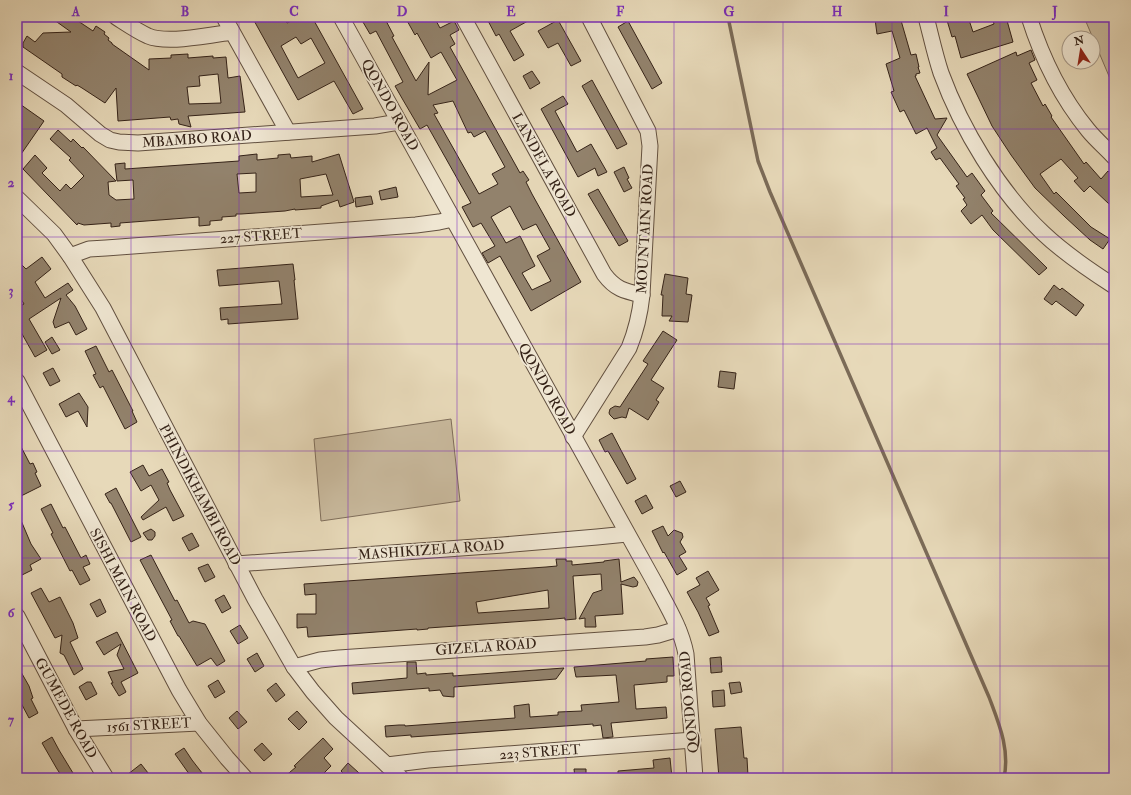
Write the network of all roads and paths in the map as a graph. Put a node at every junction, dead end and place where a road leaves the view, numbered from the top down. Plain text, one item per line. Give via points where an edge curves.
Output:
1 (116, 17) edge
2 (224, 17) edge
3 (341, 17) edge
4 (463, 17) edge
5 (589, 17) edge
6 (926, 17) edge
7 (1029, 17) edge
8 (232, 32) junction
9 (17, 72) edge
10 (400, 122) junction
11 (288, 132) junction
12 (1114, 157) edge
13 (17, 198) edge
14 (453, 219) junction
15 (70, 256) junction
16 (1114, 286) edge
17 (642, 295) junction
18 (17, 381) edge
19 (573, 437) junction
20 (627, 534) junction
21 (236, 564) junction
22 (17, 616) edge
23 (678, 629) junction
24 (294, 667) junction
25 (199, 723) junction
26 (76, 729) junction
27 (692, 740) junction
28 (387, 765) junction
29 (106, 778) edge
30 (245, 778) edge
31 (401, 778) edge
32 (695, 778) edge

1 - 8 street via 150,37 183,38
2 - 8 street
3 - 10 street, QONDO ROAD
4 - 17 street, LANDELA ROAD via 604,274 615,286 624,291
5 - 17 street, MOUNTAIN ROAD via 650,137
6 - 16 street via 950,95 965,128 1000,182 1043,233 1085,267
7 - 12 street via 1053,77 1068,103 1089,131
8 - 11 street
9 - 11 street, MBAMBO ROAD via 66,106 100,134 119,142 138,143
10 - 11 street, MBAMBO ROAD
10 - 14 street, QONDO ROAD
13 - 15 street, PHINDIKHAMBI ROAD via 49,230
14 - 15 street, 227 STREET via 416,225 106,248
14 - 19 street, QONDO ROAD
15 - 21 street, PHINDIKHAMBI ROAD via 103,308
17 - 19 street, MOUNTAIN ROAD via 635,334 629,348
18 - 25 street, SISHI MAIN ROAD
19 - 20 street, QONDO ROAD
20 - 21 street, MASHIKIZELA ROAD
20 - 23 street, QONDO ROAD
21 - 24 street, PHINDIKHAMBI ROAD
22 - 26 street, GUMEDE ROAD
23 - 24 street, GIZELA ROAD via 652,636 339,658
23 - 27 street, QONDO ROAD via 686,654
24 - 28 street, PHINDIKHAMBI ROAD via 336,718
25 - 26 street, 1561 STREET
25 - 30 street, SISHI MAIN ROAD
26 - 29 street, GUMEDE ROAD
27 - 28 street, 223 STREET
27 - 32 street, QONDO ROAD
28 - 31 street, PHINDIKHAMBI ROAD

